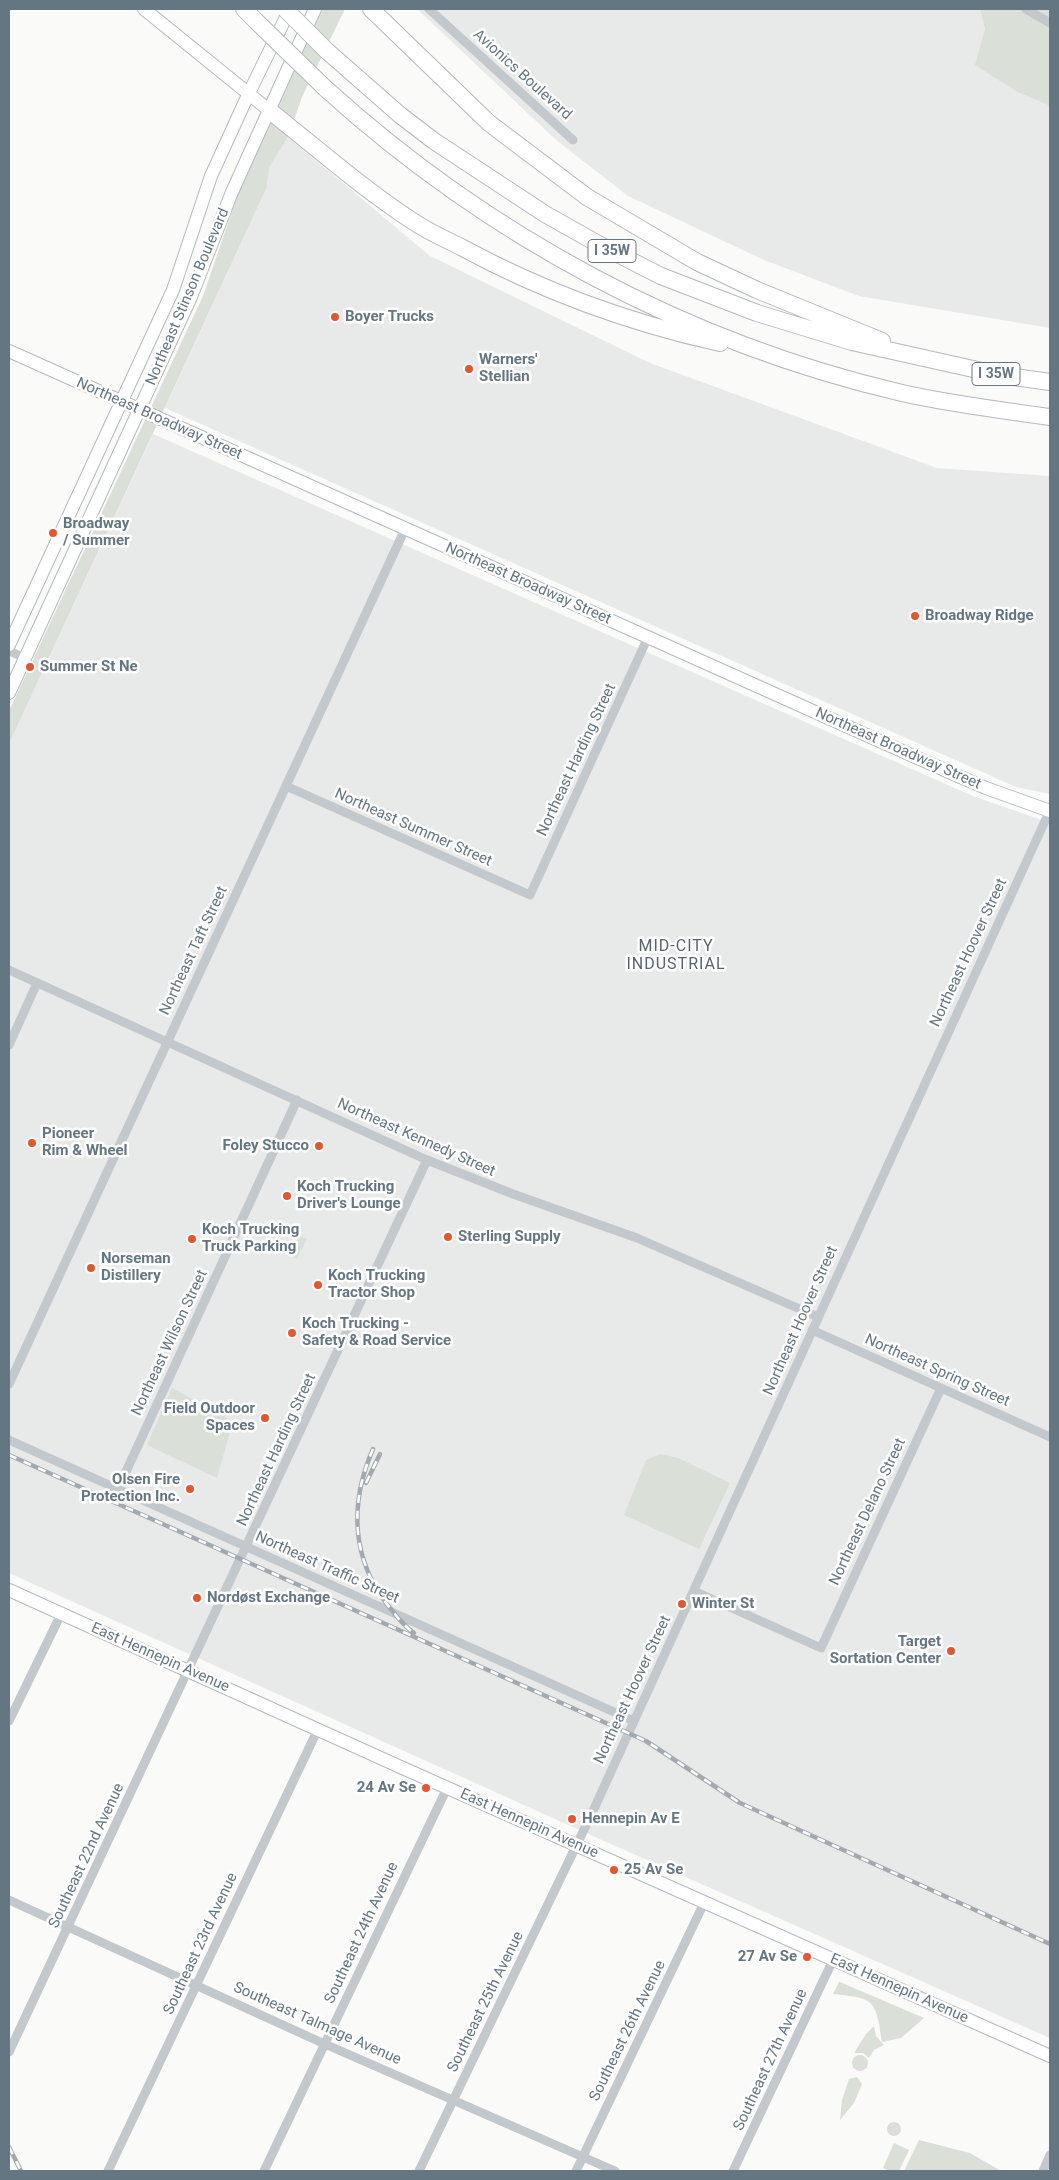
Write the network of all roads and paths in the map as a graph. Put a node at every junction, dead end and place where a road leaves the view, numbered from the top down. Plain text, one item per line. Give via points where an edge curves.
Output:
1 (144, 9) edge
2 (244, 9) edge
3 (285, 9) edge
4 (290, 9) edge
5 (315, 9) edge
6 (371, 9) edge
7 (429, 9) edge
8 (1026, 9) edge
9 (1050, 23) edge
10 (248, 94) junction
11 (270, 111) junction
12 (573, 140) dead end
13 (9, 351) edge
14 (766, 353) junction
15 (942, 363) junction
16 (1050, 382) edge
17 (122, 403) junction
18 (139, 411) junction
19 (1050, 417) edge
20 (405, 529) junction
21 (648, 637) junction
22 (9, 645) edge
23 (9, 651) edge
24 (25, 658) junction
25 (9, 693) edge
26 (286, 786) junction
27 (1050, 810) edge
28 (530, 895) joint
29 (9, 970) edge
30 (37, 983) junction
31 (167, 1041) junction
32 (9, 1045) edge
33 (297, 1100) junction
34 (427, 1160) junction
35 (818, 1318) junction
36 (812, 1330) junction
37 (9, 1384) edge
38 (941, 1388) junction
39 (1050, 1437) edge
40 (9, 1440) edge
41 (118, 1489) junction
42 (247, 1547) junction
43 (9, 1590) edge
44 (694, 1591) junction
45 (61, 1614) junction
46 (189, 1670) junction
47 (9, 1721) edge
48 (634, 1721) junction
49 (318, 1729) junction
50 (448, 1788) junction
51 (577, 1845) junction
52 (9, 1900) edge
53 (704, 1903) junction
54 (69, 1927) junction
55 (833, 1960) junction
56 (197, 1985) junction
57 (325, 2044) junction
58 (9, 2052) edge
59 (1050, 2056) edge
60 (453, 2100) junction
61 (1050, 2155) edge
62 (583, 2157) junction
63 (108, 2171) edge
64 (264, 2171) edge
65 (419, 2171) edge
66 (576, 2171) edge
67 (615, 2171) edge
68 (733, 2171) edge
69 (1042, 2171) edge

1 - 10 main road
2 - 14 highway, I 35W, bridge via 325,88 421,169 481,211 596,280
3 - 15 highway, I 35W, bridge via 327,51 434,141 545,214 600,245 661,276 757,314 852,342
4 - 10 main road, Northeast Stinson Boulevard
5 - 11 main road, Northeast Stinson Boulevard
6 - 15 highway via 489,123 587,198 697,262 740,282 818,316
7 - 12 street, Avionics Boulevard
8 - 9 street
10 - 11 main road
10 - 17 main road, Northeast Stinson Boulevard via 211,176 173,290
11 - 14 highway via 343,172 415,223 502,270 664,330
11 - 18 main road, Northeast Stinson Boulevard
13 - 17 main road, Northeast Broadway Street
14 - 19 highway, I 35W via 902,393
15 - 16 highway, I 35W
17 - 18 main road, Northeast Broadway Street
17 - 22 main road, Northeast Stinson Boulevard
18 - 20 main road, Northeast Broadway Street
18 - 24 main road, Northeast Stinson Boulevard
20 - 21 main road, Northeast Broadway Street
20 - 26 street, Northeast Taft Street
21 - 27 main road, Northeast Broadway Street via 970,781
21 - 28 street, Northeast Harding Street
23 - 24 street
24 - 25 main road, Northeast Stinson Boulevard
26 - 28 street, Northeast Summer Street
26 - 31 street, Northeast Taft Street
27 - 35 street, Northeast Hoover Street
29 - 30 street, Northeast Kennedy Street
30 - 31 street, Northeast Kennedy Street
30 - 32 street
31 - 33 street, Northeast Kennedy Street
31 - 37 street, Northeast Taft Street
33 - 34 street, Northeast Kennedy Street
33 - 41 street, Northeast Wilson Street
34 - 35 street, Northeast Kennedy Street via 630,1235
34 - 42 street, Northeast Harding Street
35 - 36 street, Northeast Hoover Street
36 - 38 street, Northeast Spring Street
36 - 44 street, Northeast Hoover Street
38 - 39 street, Northeast Spring Street
38 - 44 street, Northeast Delano Street via 821,1648
40 - 41 street, Northeast Traffic Street
41 - 42 street, Northeast Traffic Street
42 - 46 street, Northeast Harding Street
42 - 48 street, Northeast Traffic Street
43 - 45 main road, East Hennepin Avenue
44 - 48 street, Northeast Hoover Street
45 - 46 main road, East Hennepin Avenue
45 - 47 street
46 - 49 main road, East Hennepin Avenue
46 - 54 street, Southeast 22nd Avenue
48 - 51 street, Northeast Hoover Street
49 - 50 main road, East Hennepin Avenue
49 - 56 street, Southeast 23rd Avenue
50 - 51 main road, East Hennepin Avenue
50 - 57 street, Southeast 24th Avenue
51 - 53 main road, East Hennepin Avenue
51 - 60 street, Southeast 25th Avenue
52 - 54 street, Southeast Talmage Avenue
53 - 55 main road, East Hennepin Avenue
53 - 62 street, Southeast 26th Avenue
54 - 56 street, Southeast Talmage Avenue
54 - 58 street, Southeast 22nd Avenue
55 - 59 main road, East Hennepin Avenue
55 - 68 street, Southeast 27th Avenue
56 - 57 street, Southeast Talmage Avenue
56 - 63 street, Southeast 23rd Avenue
57 - 60 street, Southeast Talmage Avenue
57 - 64 street, Southeast 24th Avenue
60 - 62 street, Southeast Talmage Avenue
60 - 65 street, Southeast 25th Avenue
61 - 69 street
62 - 66 street, Southeast 26th Avenue
62 - 67 street, Southeast Talmage Avenue

